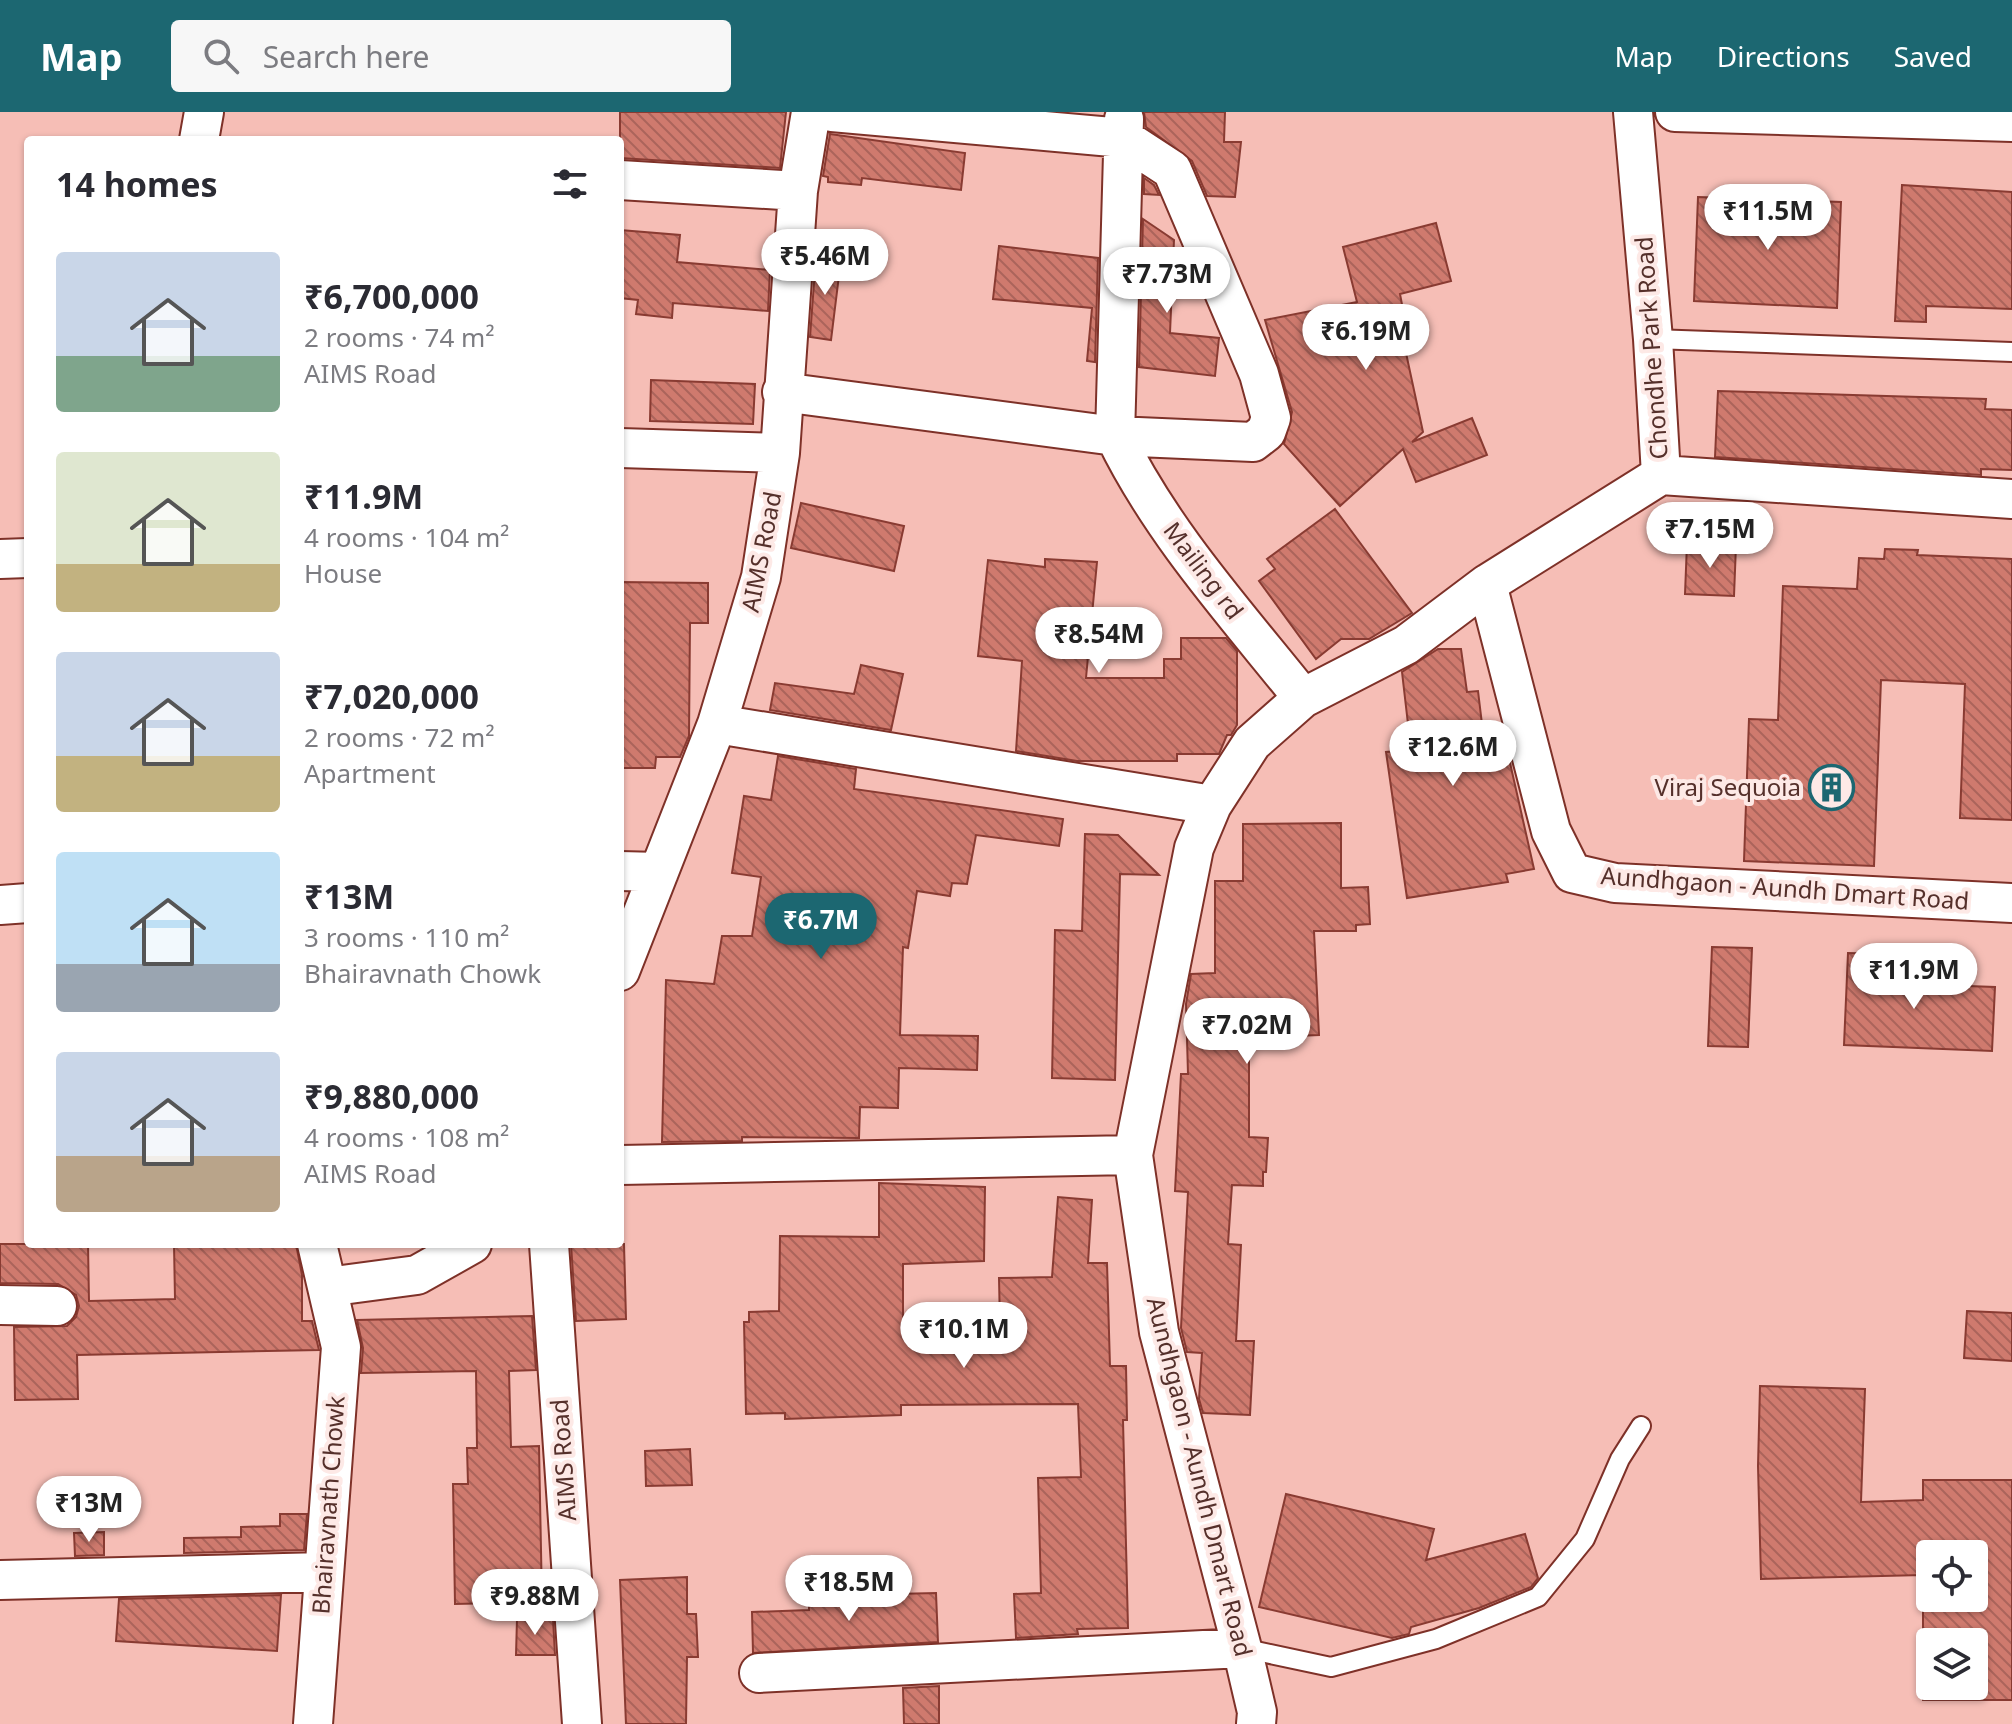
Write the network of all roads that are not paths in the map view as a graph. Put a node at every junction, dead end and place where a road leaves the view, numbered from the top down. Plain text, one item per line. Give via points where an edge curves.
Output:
1 (204, 112) edge
2 (811, 112) edge
3 (832, 112) edge
4 (1633, 112) edge
5 (1675, 112) edge
6 (2012, 122) edge
7 (1123, 125) edge
8 (200, 136) edge
9 (624, 180) edge
10 (798, 191) junction
11 (1653, 339) junction
12 (2012, 352) edge
13 (782, 392) junction
14 (1115, 436) junction
15 (624, 448) edge
16 (780, 453) junction
17 (1661, 475) junction
18 (2012, 499) edge
19 (24, 558) edge
20 (0, 559) edge
21 (1487, 584) junction
22 (1303, 698) junction
23 (717, 724) junction
24 (1212, 805) junction
25 (624, 871) edge
26 (659, 872) junction
27 (24, 903) edge
28 (2012, 903) edge
29 (0, 905) edge
30 (624, 961) edge
31 (1133, 1155) junction
32 (624, 1165) edge
33 (318, 1248) edge
34 (465, 1248) edge
35 (549, 1248) edge
36 (327, 1287) junction
37 (0, 1305) edge
38 (57, 1306) dead end
39 (1641, 1426) dead end
40 (324, 1572) junction
41 (0, 1580) edge
42 (1242, 1648) junction
43 (759, 1673) dead end
44 (313, 1724) edge
45 (582, 1724) edge
46 (1256, 1724) edge

1 - 8 street
2 - 10 street, AIMS Road
3 - 7 street
4 - 11 street, Chondhe Park Road
5 - 6 street
7 - 14 street
7 - 14 street via 1172,170 1259,374 1271,418 1266,432 1253,442
9 - 10 street
10 - 13 street, AIMS Road
11 - 12 lane
11 - 17 street, Chondhe Park Road
13 - 14 street
13 - 16 street, AIMS Road
14 - 22 street, Mailing rd via 1138,483 1185,551
15 - 16 street
16 - 23 street, AIMS Road via 761,577
17 - 18 street
17 - 21 street, Chondhe Park Road
19 - 20 street
21 - 22 street, Chondhe Park Road via 1406,645
21 - 28 street, Aundhgaon - Aundh Dmart Road via 1551,831 1572,873 1615,883
22 - 24 street, Aundhgaon - Aundh Dmart Road via 1252,743
23 - 24 street
23 - 26 street, AIMS Road
24 - 31 street, Aundhgaon - Aundh Dmart Road via 1194,848
25 - 26 street
26 - 30 street, AIMS Road
27 - 29 street
31 - 32 street
31 - 42 street, Aundhgaon - Aundh Dmart Road via 1159,1332
33 - 36 street, Bhairavnath Chowk
34 - 36 street via 417,1275
35 - 45 street, AIMS Road
36 - 40 street, Bhairavnath Chowk via 341,1347
37 - 38 street
39 - 42 lane via 1620,1459 1585,1539 1538,1597 1436,1639 1331,1667
40 - 41 street
40 - 44 street, Bhairavnath Chowk
42 - 43 street
42 - 46 street, Aundhgaon - Aundh Dmart Road

